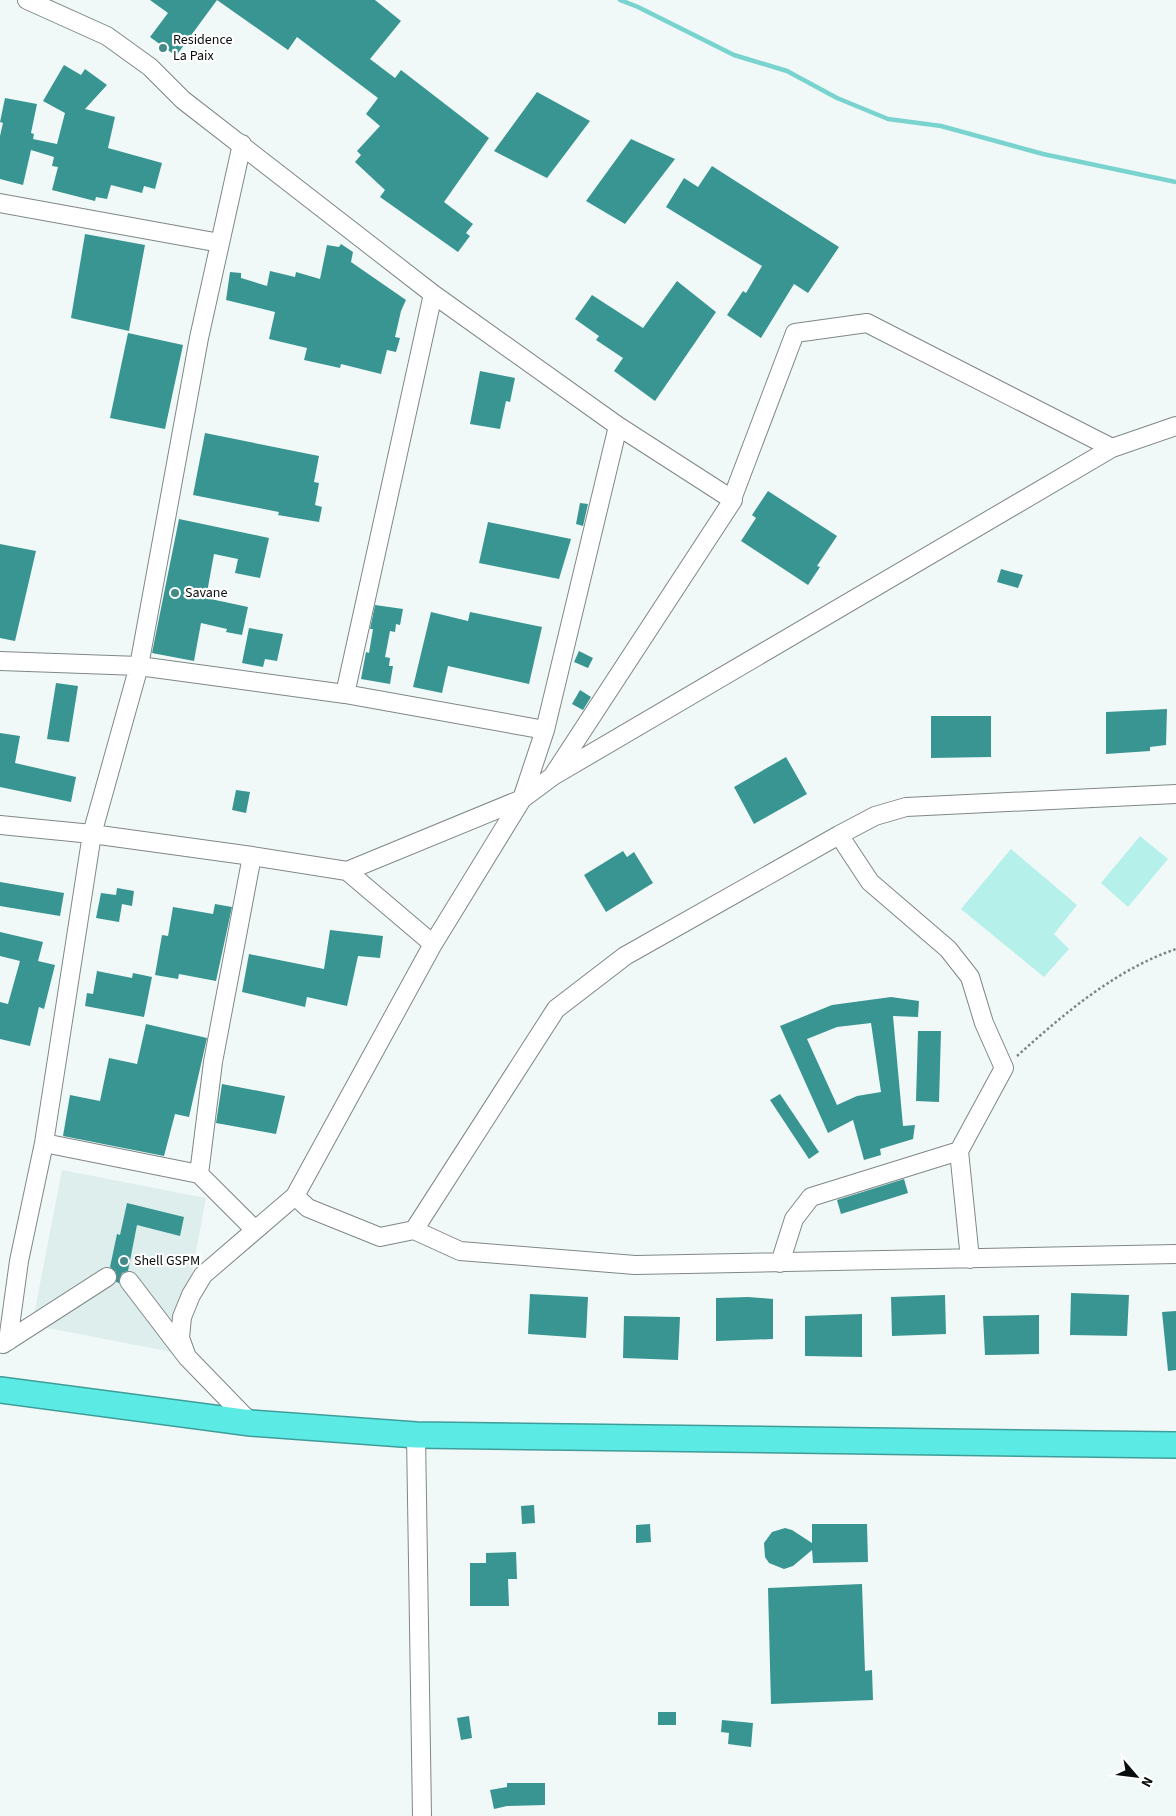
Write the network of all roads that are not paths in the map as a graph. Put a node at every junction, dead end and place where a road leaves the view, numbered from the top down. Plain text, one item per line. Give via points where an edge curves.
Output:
1 (27, 0) edge
2 (242, 144) junction
3 (0, 202) edge
4 (220, 243) junction
5 (433, 294) junction
6 (618, 426) junction
7 (1176, 426) edge
8 (1112, 448) junction
9 (732, 498) junction
10 (0, 661) edge
11 (139, 666) junction
12 (345, 694) junction
13 (545, 730) junction
14 (553, 776) junction
15 (1176, 794) edge
16 (522, 800) junction
17 (0, 825) edge
18 (92, 834) junction
19 (839, 835) junction
20 (252, 856) junction
21 (347, 872) junction
22 (433, 944) junction
23 (44, 1142) junction
24 (959, 1152) junction
25 (199, 1174) junction
26 (295, 1196) junction
27 (254, 1229) junction
28 (414, 1230) junction
29 (1176, 1254) edge
30 (970, 1259) junction
31 (780, 1263) junction
32 (107, 1277) dead end
33 (129, 1281) dead end
34 (4, 1343) edge
35 (187, 1356) junction
36 (0, 1390) edge
37 (251, 1423) junction
38 (416, 1435) junction
39 (1176, 1445) edge
40 (422, 1816) edge

1 - 2 street via 107,36 150,67 183,100
2 - 4 street
2 - 5 street
3 - 4 street
4 - 11 street via 197,347
5 - 6 street
5 - 12 street
6 - 9 street
6 - 13 street
7 - 8 street
8 - 9 street via 867,323 795,334
8 - 14 street
9 - 14 street
10 - 11 street
11 - 12 street
11 - 18 street
12 - 13 street
13 - 16 street
14 - 16 street
15 - 19 street via 906,807 875,816
16 - 21 street
16 - 22 street
17 - 18 street
18 - 20 street
18 - 23 street
19 - 24 street via 870,882 948,949 970,977 984,1023 1004,1068
19 - 28 street via 625,956 556,1009
20 - 21 street
20 - 25 street via 213,1062
21 - 22 street
22 - 26 street
23 - 25 street
23 - 34 street
24 - 30 street
24 - 31 street via 810,1197 794,1219
25 - 27 street
26 - 27 street
26 - 28 street via 308,1208 380,1237
27 - 35 street via 203,1275 191,1296 182,1317 180,1338
28 - 31 street via 460,1251 635,1264
29 - 30 street
30 - 31 street
32 - 34 street
33 - 35 street
35 - 37 street
36 - 37 highway
37 - 38 highway
38 - 39 highway
38 - 40 street

